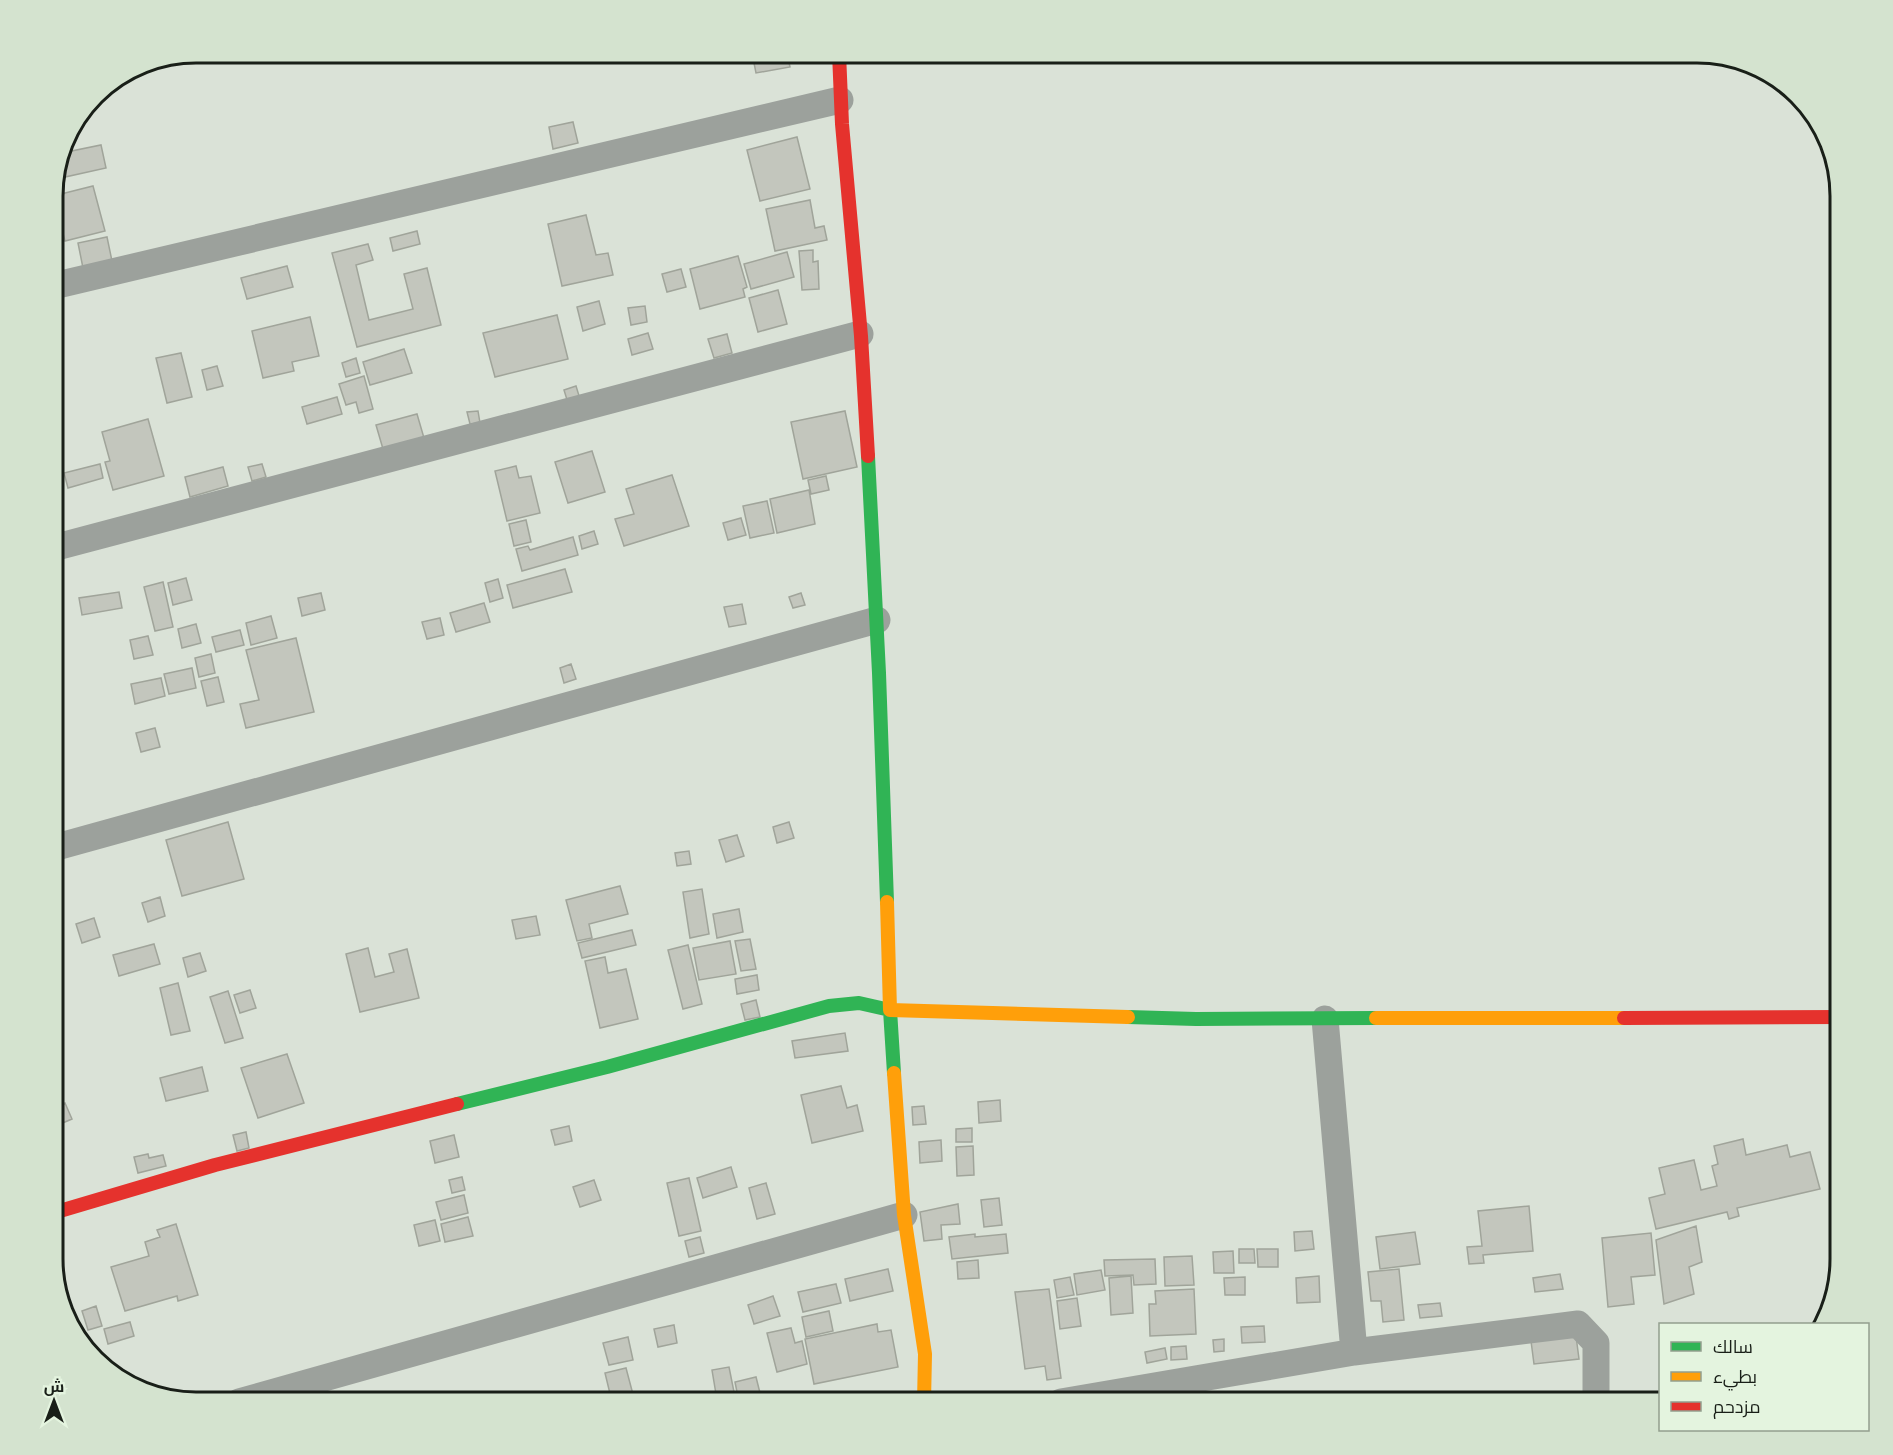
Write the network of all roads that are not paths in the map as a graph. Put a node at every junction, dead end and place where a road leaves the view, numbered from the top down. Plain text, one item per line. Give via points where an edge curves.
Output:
1 (839, 63) edge
2 (840, 100) junction
3 (63, 284) edge
4 (860, 334) junction
5 (63, 545) edge
6 (877, 620) junction
7 (63, 845) edge
8 (890, 1010) junction
9 (1830, 1017) edge
10 (1325, 1019) junction
11 (63, 1210) edge
12 (904, 1215) junction
13 (1354, 1352) junction
14 (275, 1392) edge
15 (924, 1392) edge
16 (1120, 1392) edge
17 (1596, 1392) edge

1 - 2 street
2 - 3 street
2 - 4 street
4 - 5 street
4 - 6 street
6 - 7 street
6 - 8 street
8 - 10 street
8 - 11 street via 859,1003 829,1006 607,1067 215,1165
8 - 12 street
9 - 10 street
10 - 13 street
12 - 14 street
12 - 15 street via 925,1354
13 - 16 street
13 - 17 street via 1578,1324 1596,1343

